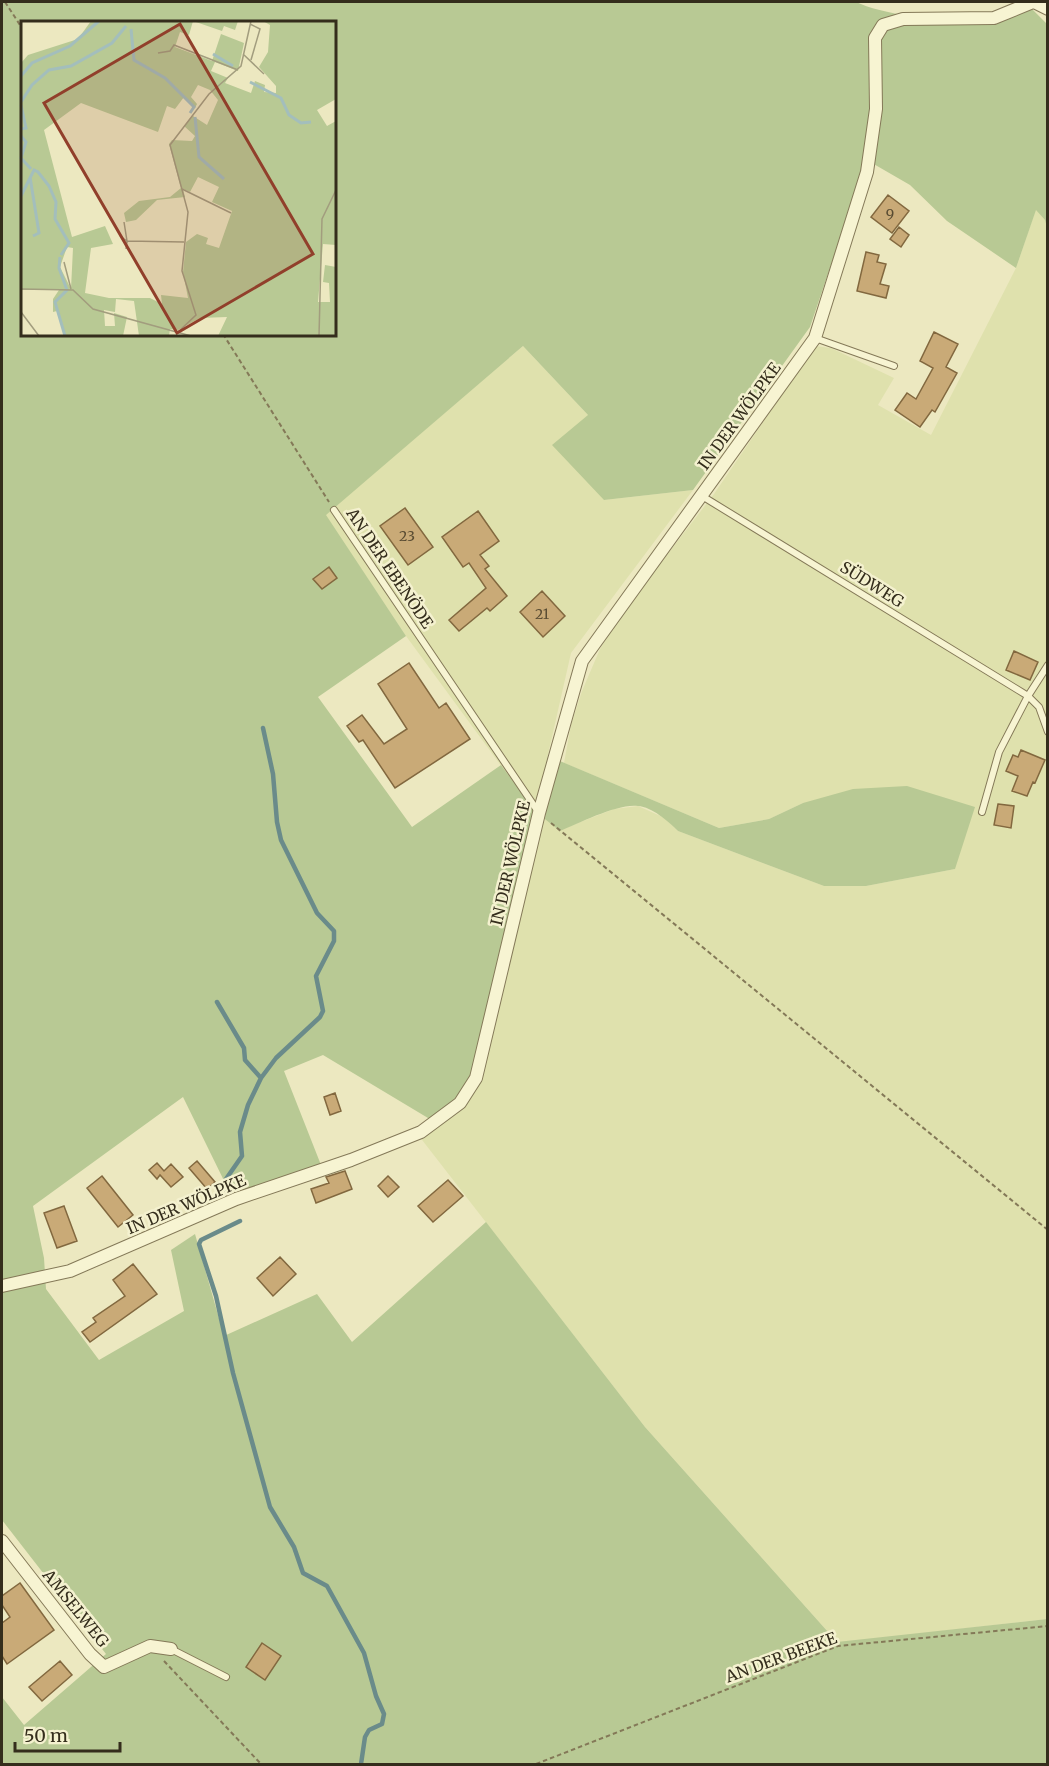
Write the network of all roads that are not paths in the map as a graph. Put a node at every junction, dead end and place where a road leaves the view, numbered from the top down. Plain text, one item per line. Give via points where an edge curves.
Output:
1 (1034, 2) edge
2 (1047, 9) edge
3 (815, 338) junction
4 (894, 366) dead end
5 (702, 496) junction
6 (334, 510) road end
7 (1047, 665) edge
8 (1028, 696) junction
9 (1047, 732) edge
10 (982, 812) dead end
11 (538, 813) junction
12 (2, 1287) edge
13 (2, 1541) edge
14 (171, 1648) joint
15 (226, 1677) dead end

1 - 2 street
1 - 3 street, IN DER WÖLPKE via 994,18 903,19 884,25 875,38 876,109 867,172
3 - 4 lane
3 - 5 street, IN DER WÖLPKE
5 - 8 lane, SÜDWEG
5 - 11 street, IN DER WÖLPKE via 582,661
6 - 11 lane, AN DER EBENÖDE
7 - 8 lane
8 - 9 lane via 1039,707
8 - 10 lane via 999,752
11 - 12 street, IN DER WÖLPKE via 476,1078 460,1103 421,1132 236,1199 70,1271
13 - 14 street, AMSELWEG via 104,1667 150,1646
14 - 15 lane

